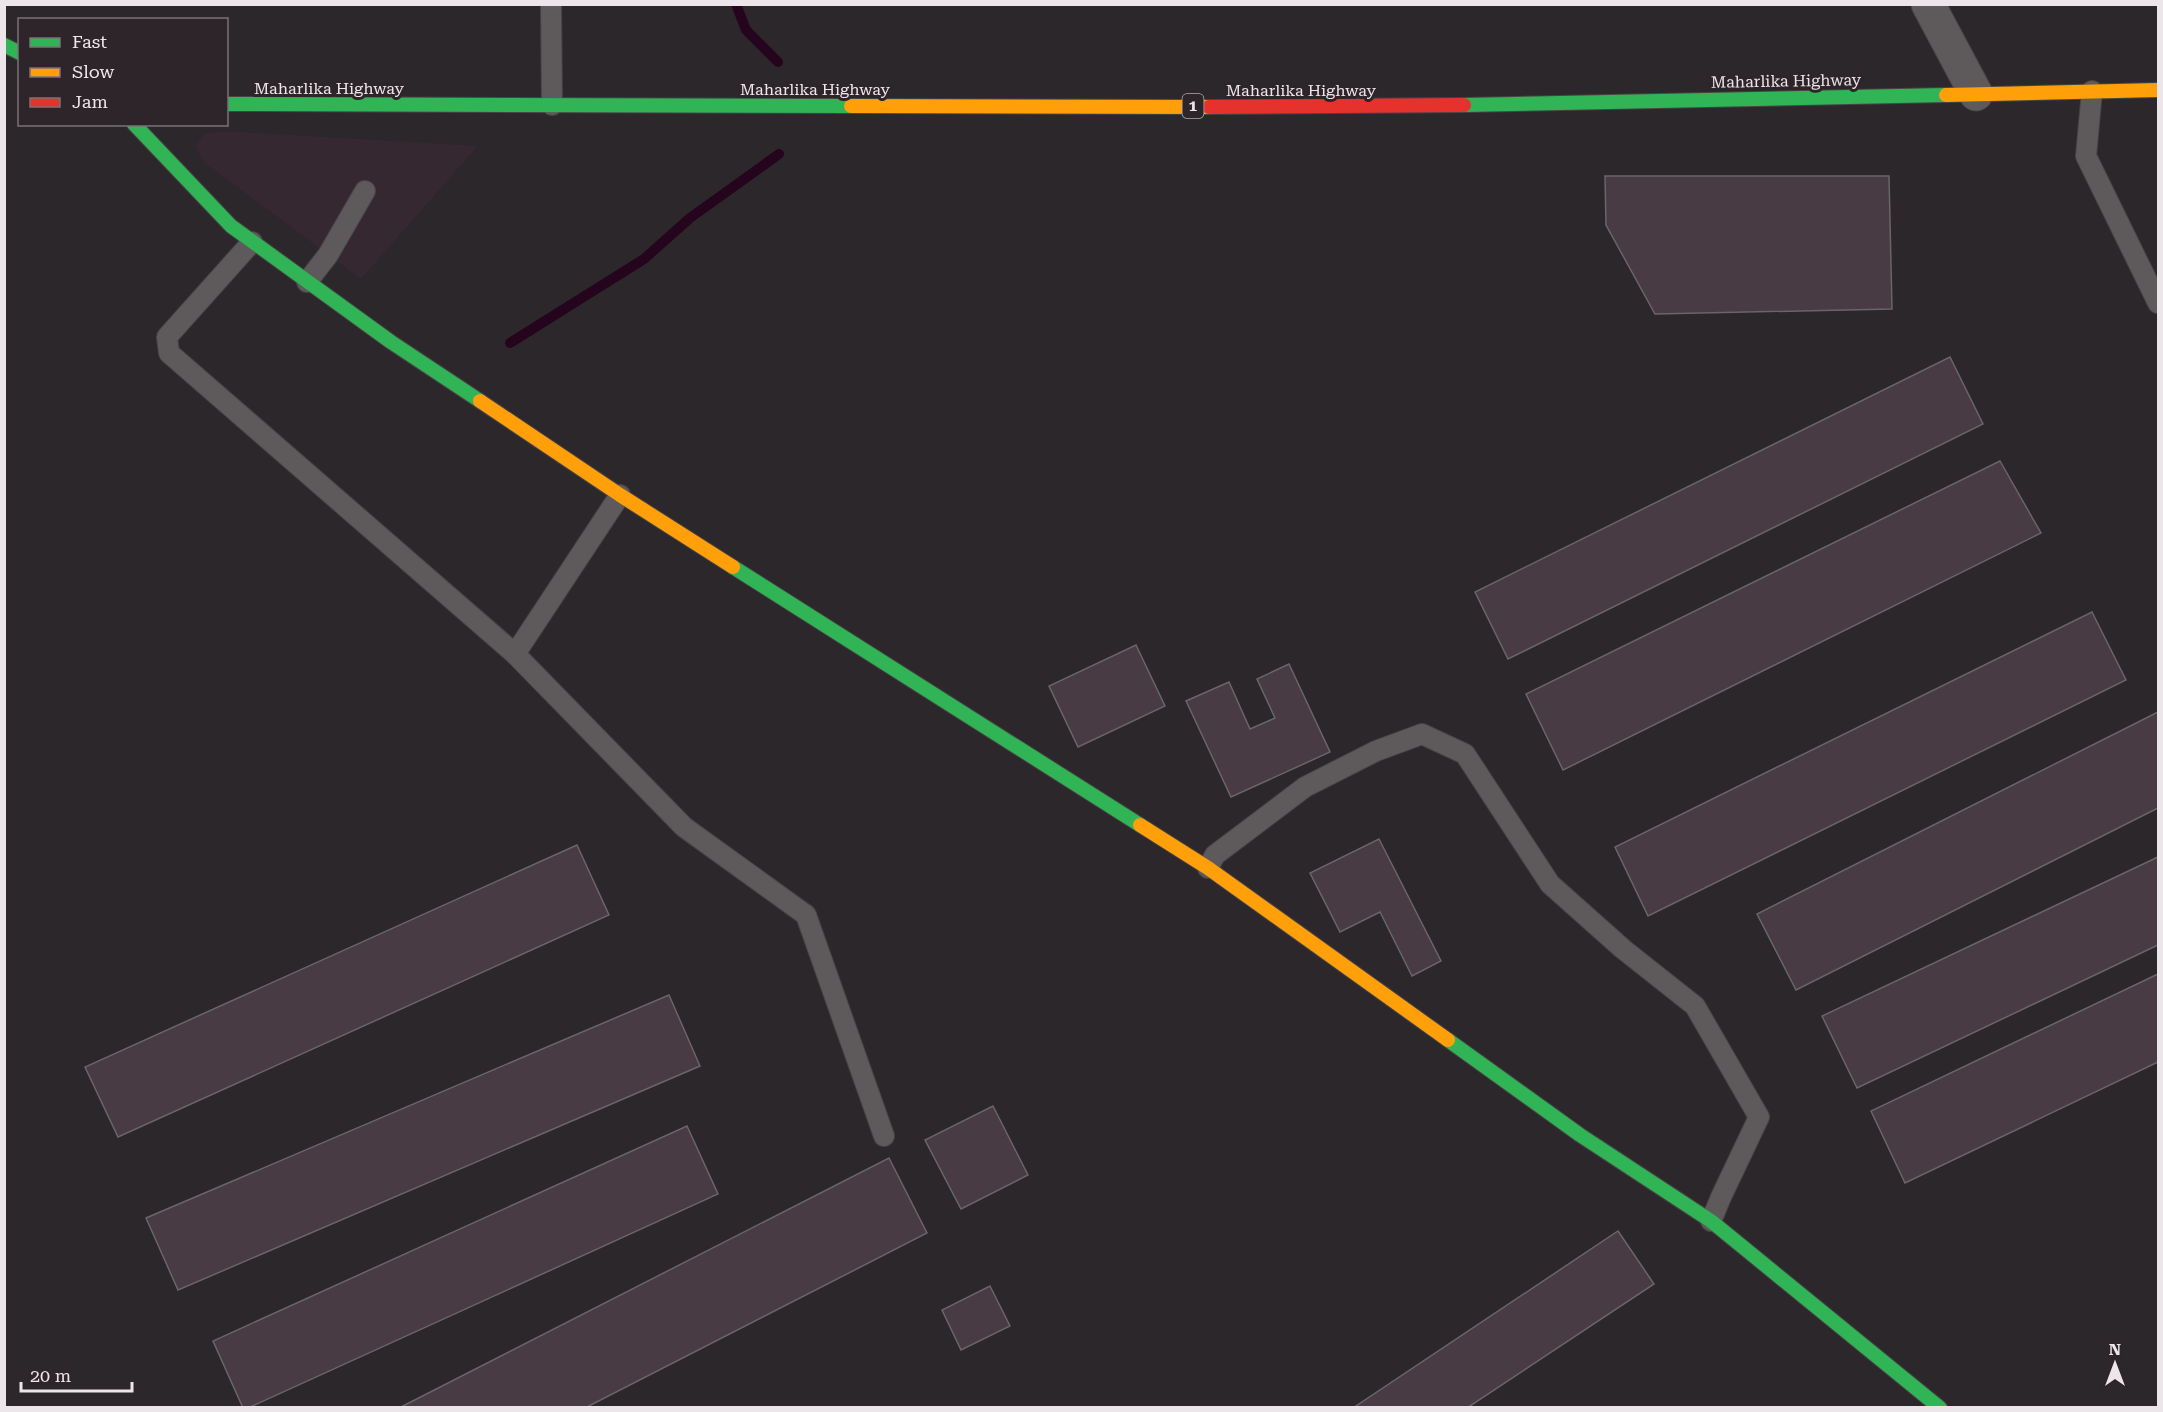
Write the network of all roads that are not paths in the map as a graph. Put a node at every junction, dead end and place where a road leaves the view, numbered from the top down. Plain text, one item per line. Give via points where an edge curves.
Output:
1 (551, 4) edge
2 (1928, 4) edge
3 (4, 45) edge
4 (18, 52) edge
5 (2158, 90) edge
6 (2092, 92) junction
7 (1976, 94) junction
8 (228, 104) edge
9 (552, 105) junction
10 (136, 126) edge
11 (365, 191) dead end
12 (252, 242) junction
13 (307, 282) junction
14 (2158, 303) edge
15 (620, 495) junction
16 (515, 654) junction
17 (1208, 868) junction
18 (884, 1136) dead end
19 (1711, 1221) junction
20 (1940, 1407) edge

1 - 9 lane
2 - 7 street
3 - 4 main road
5 - 6 main road, Maharlika Highway / 1
6 - 7 main road, Maharlika Highway / 1
6 - 14 lane via 2086,156
7 - 9 main road, Maharlika Highway / 1 via 1373,107
8 - 9 main road, Maharlika Highway / 1
10 - 12 main road via 231,226
11 - 13 lane via 328,255
12 - 13 main road
12 - 16 lane via 167,337 169,353
13 - 15 main road
15 - 16 lane
15 - 17 main road
16 - 18 lane via 684,827 806,915
17 - 19 main road via 1580,1135
17 - 19 lane via 1215,855 1305,787 1376,751 1422,734 1465,754 1550,884 1695,1006 1759,1117
19 - 20 main road

